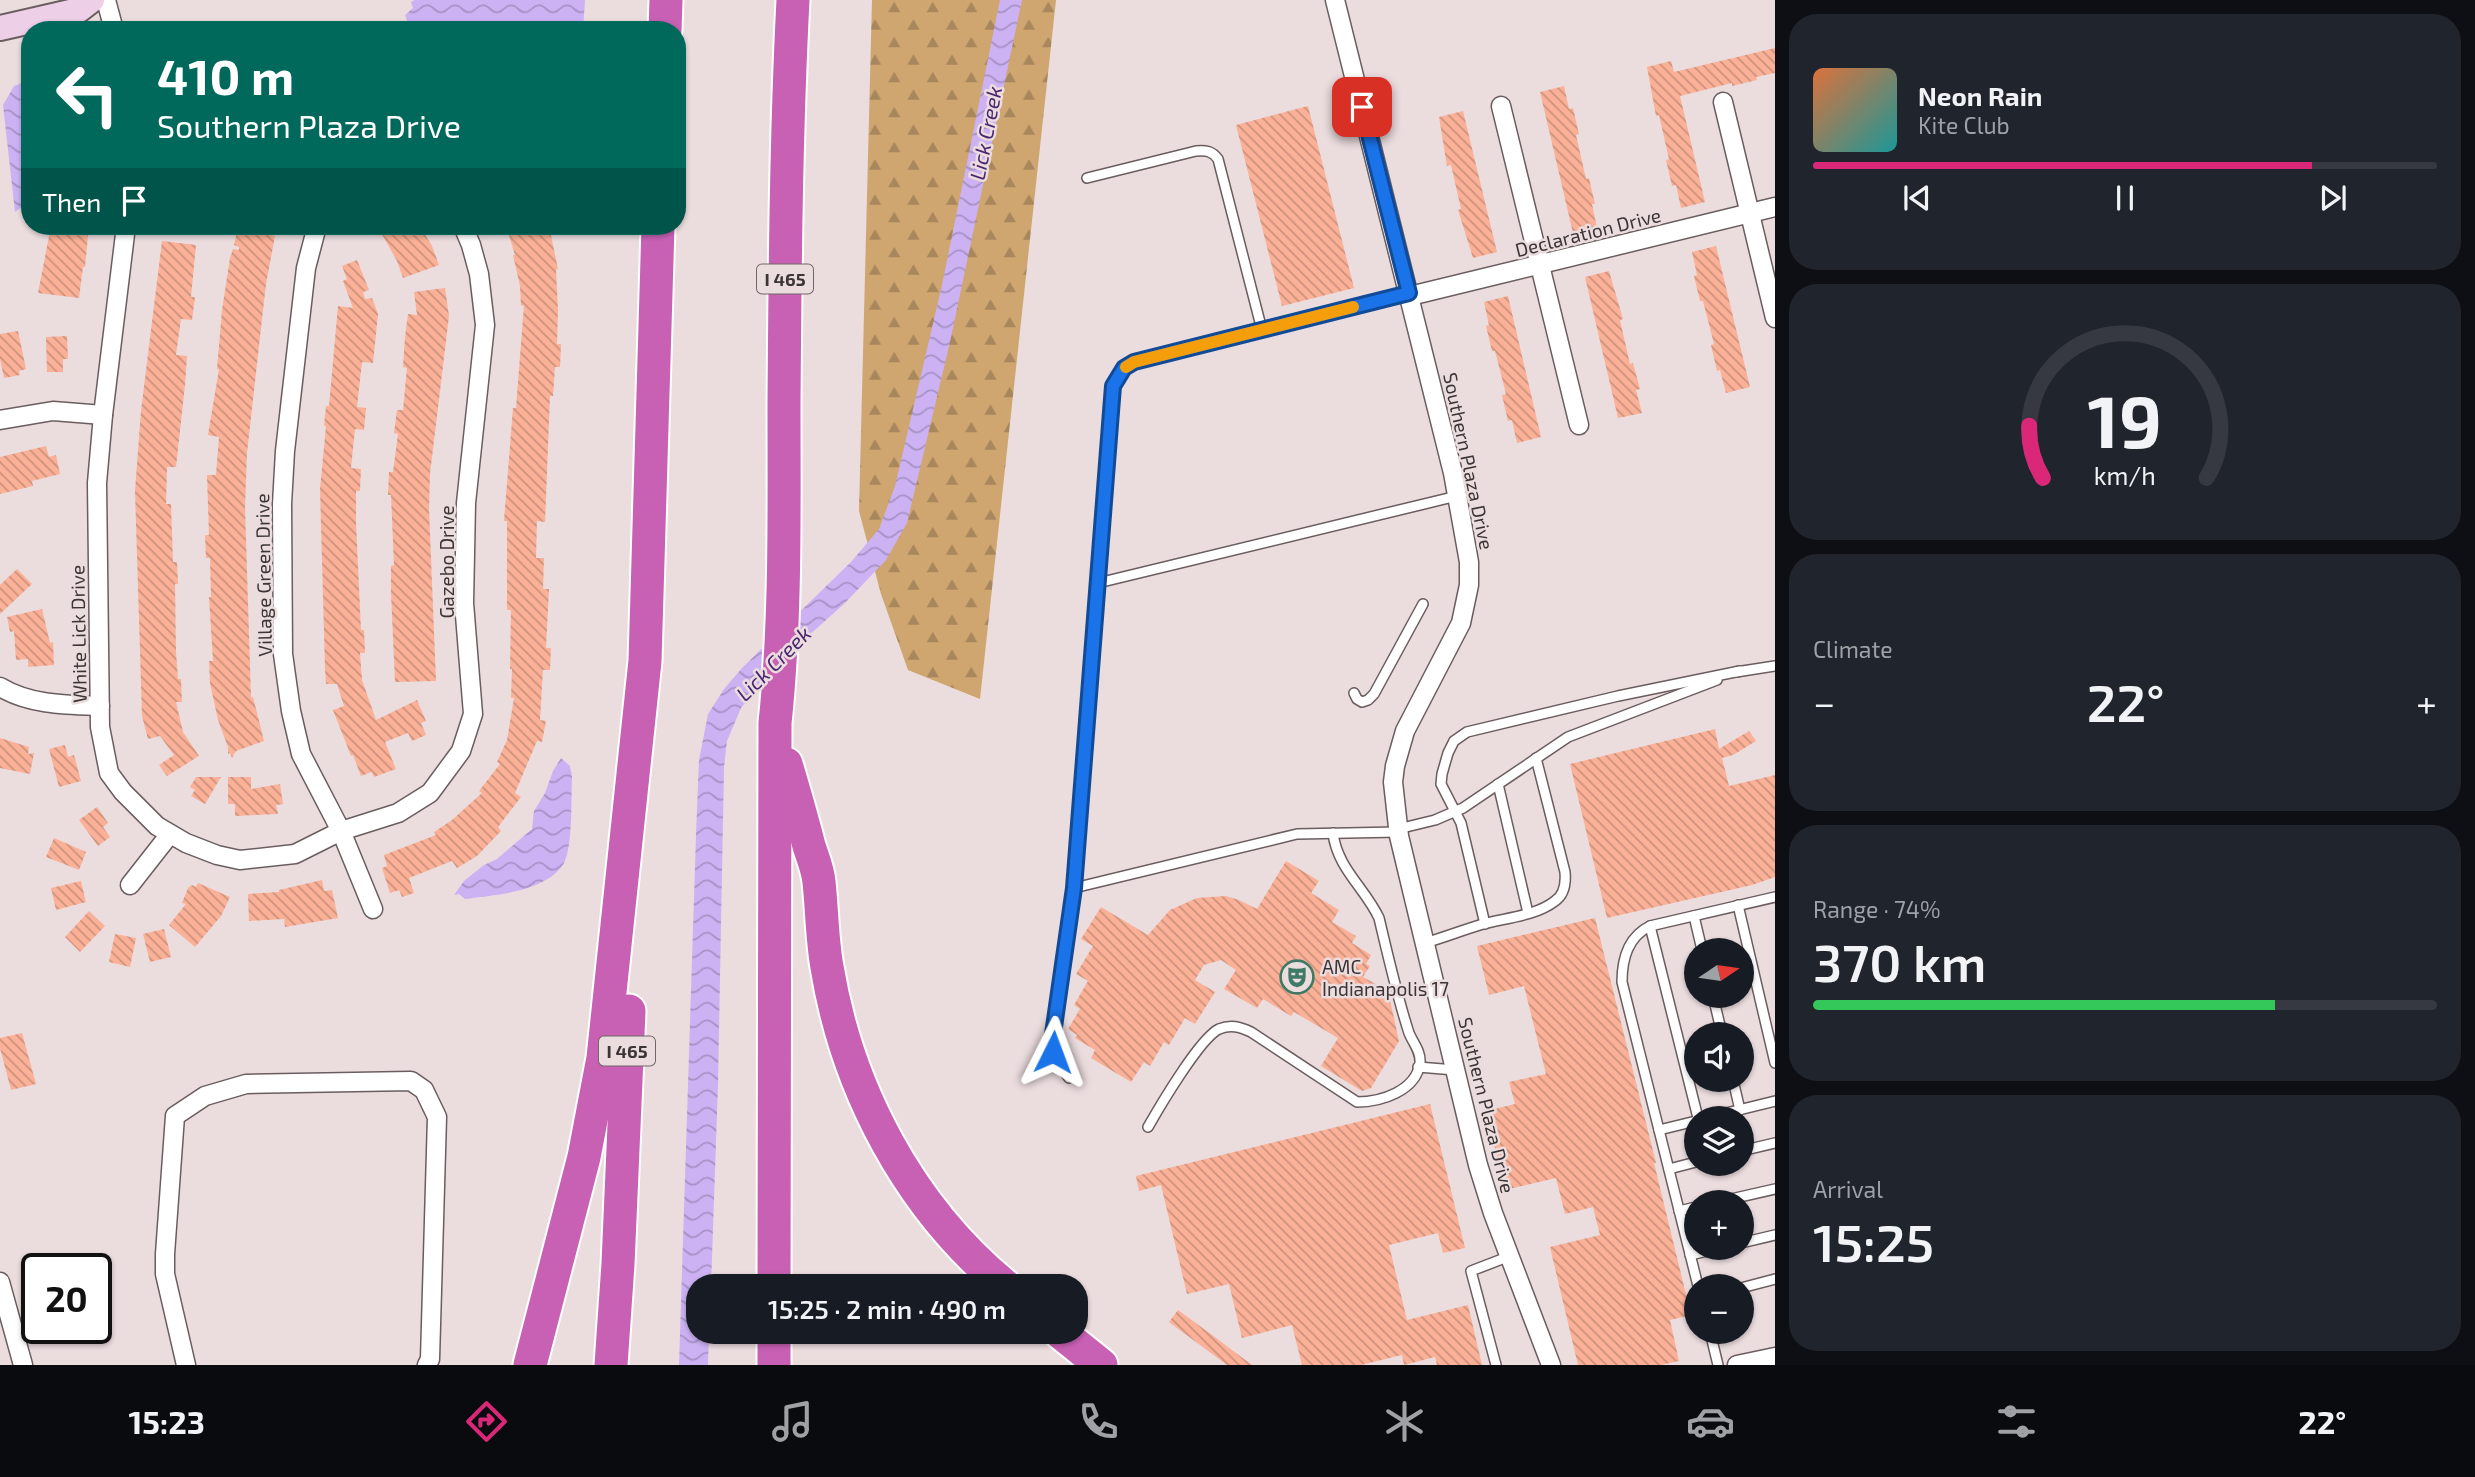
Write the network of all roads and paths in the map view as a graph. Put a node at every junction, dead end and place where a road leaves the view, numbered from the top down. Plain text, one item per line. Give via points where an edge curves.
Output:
1 (92, 0) edge
2 (106, 0) edge
3 (666, 0) edge
4 (793, 0) edge
5 (1335, 0) edge
6 (31, 21) edge
7 (112, 21) edge
8 (665, 21) edge
9 (21, 23) edge
10 (0, 28) edge
11 (1723, 102) dead end
12 (1501, 106) dead end
13 (1087, 178) dead end
14 (1775, 208) edge
15 (1750, 214) junction
16 (125, 235) edge
17 (315, 235) edge
18 (467, 235) edge
19 (659, 235) edge
20 (1540, 265) junction
21 (1410, 295) junction
22 (1775, 318) edge
23 (1262, 330) junction
24 (103, 415) junction
25 (0, 420) edge
26 (1579, 425) dead end
27 (1457, 496) junction
28 (1098, 583) junction
29 (1423, 604) dead end
30 (1775, 666) edge
31 (1740, 671) junction
32 (0, 687) edge
33 (1354, 693) dead end
34 (100, 706) junction
35 (775, 723) junction
36 (637, 736) junction
37 (1536, 758) junction
38 (1498, 784) junction
39 (1456, 812) junction
40 (341, 831) junction
41 (1398, 831) junction
42 (1333, 833) junction
43 (170, 834) junction
44 (130, 885) dead end
45 (1074, 888) junction
46 (1775, 897) edge
47 (1738, 905) junction
48 (373, 909) dead end
49 (1528, 912) junction
50 (1694, 916) junction
51 (1485, 924) junction
52 (1650, 926) junction
53 (1699, 938) edge
54 (1425, 943) junction
55 (1775, 1063) edge
56 (1418, 1067) junction
57 (1456, 1070) junction
58 (1069, 1078) dead end
59 (1775, 1101) edge
60 (1694, 1106) edge
61 (1754, 1106) edge
62 (1684, 1123) edge
63 (1148, 1127) dead end
64 (1659, 1130) junction
65 (1775, 1143) edge
66 (1754, 1148) edge
67 (1684, 1165) edge
68 (1669, 1169) junction
69 (1775, 1189) edge
70 (1754, 1194) edge
71 (1684, 1210) edge
72 (1679, 1211) junction
73 (1684, 1231) edge
74 (1775, 1235) edge
75 (1754, 1240) edge
76 (1510, 1256) junction
77 (774, 1274) edge
78 (993, 1274) edge
79 (1775, 1279) edge
80 (0, 1282) edge
81 (1754, 1284) edge
82 (774, 1344) edge
83 (1075, 1344) edge
84 (1713, 1344) edge
85 (1775, 1357) edge
86 (23, 1365) edge
87 (186, 1365) edge
88 (427, 1365) edge
89 (530, 1365) edge
90 (611, 1365) edge
91 (774, 1365) edge
92 (1101, 1365) edge
93 (1496, 1365) edge
94 (1551, 1365) edge
95 (1718, 1365) edge
96 (1737, 1365) edge

1 - 6 main road via 79,10
2 - 7 street
3 - 8 highway
4 - 35 highway, I 465 via 784,314 784,558
5 - 21 street, Southern Plaza Drive
9 - 10 main road
11 - 15 street
12 - 20 street
13 - 23 lane via 1196,151 1213,153
14 - 15 street, Declaration Drive
15 - 20 street, Declaration Drive
15 - 22 street
16 - 24 street, White Lick Drive
17 - 40 street, Village Green Drive via 306,268 285,451 283,654 301,754
18 - 40 street, Gazebo Drive via 483,291 485,325 466,503 464,603 473,714 461,751 430,793 398,813
19 - 36 highway, I 465 via 645,661
20 - 21 street, Declaration Drive
20 - 26 street
21 - 23 lane
21 - 27 street, Southern Plaza Drive
23 - 28 lane via 1134,362 1118,377 1113,386
24 - 25 street via 53,411
24 - 34 street, White Lick Drive via 97,483
27 - 28 lane
27 - 41 street, Southern Plaza Drive via 1469,562 1466,604 1461,624 1405,731 1393,782
28 - 45 lane
29 - 33 lane via 1374,694 1362,702
30 - 31 lane
31 - 37 lane via 1568,737
31 - 39 lane via 1460,736 1448,752 1441,774 1443,792
32 - 34 street via 55,705
34 - 43 street, White Lick Drive via 109,773 123,792
35 - 77 highway, I 465
35 - 78 highway via 819,880 822,938 847,1053 882,1133 920,1195
36 - 89 highway via 599,1087
36 - 90 highway, I 465
37 - 38 lane
37 - 49 lane via 1566,883 1557,900
38 - 39 lane
38 - 49 lane
39 - 41 lane
39 - 51 lane
40 - 43 street, White Lick Drive via 295,854 240,860
40 - 48 street, Village Green Drive
41 - 42 lane
41 - 54 street, Southern Plaza Drive
42 - 45 lane via 1297,834
42 - 56 lane via 1343,865 1379,918 1408,1031 1419,1053
43 - 44 street
45 - 58 lane via 1052,1041 1056,1060
46 - 47 lane
47 - 50 lane
47 - 55 lane
49 - 51 lane
50 - 52 lane
50 - 53 lane
51 - 54 lane
52 - 60 lane
52 - 64 lane via 1640,931 1626,952 1622,982
54 - 57 street, Southern Plaza Drive
56 - 57 lane
56 - 63 lane via 1400,1091 1357,1102 1251,1031 1227,1027 1207,1039
57 - 76 street, Southern Plaza Drive via 1478,1164
59 - 61 lane
62 - 64 lane
64 - 68 lane
65 - 66 lane
67 - 68 lane
68 - 72 lane
69 - 70 lane
71 - 72 lane
72 - 73 lane
74 - 75 lane
76 - 93 lane via 1471,1271
76 - 94 street, Southern Plaza Drive
79 - 81 lane
80 - 86 street
82 - 91 highway
83 - 92 highway
84 - 95 lane
85 - 96 street
87 - 88 street via 165,1274 175,1116 205,1096 246,1084 411,1081 424,1090 437,1117

